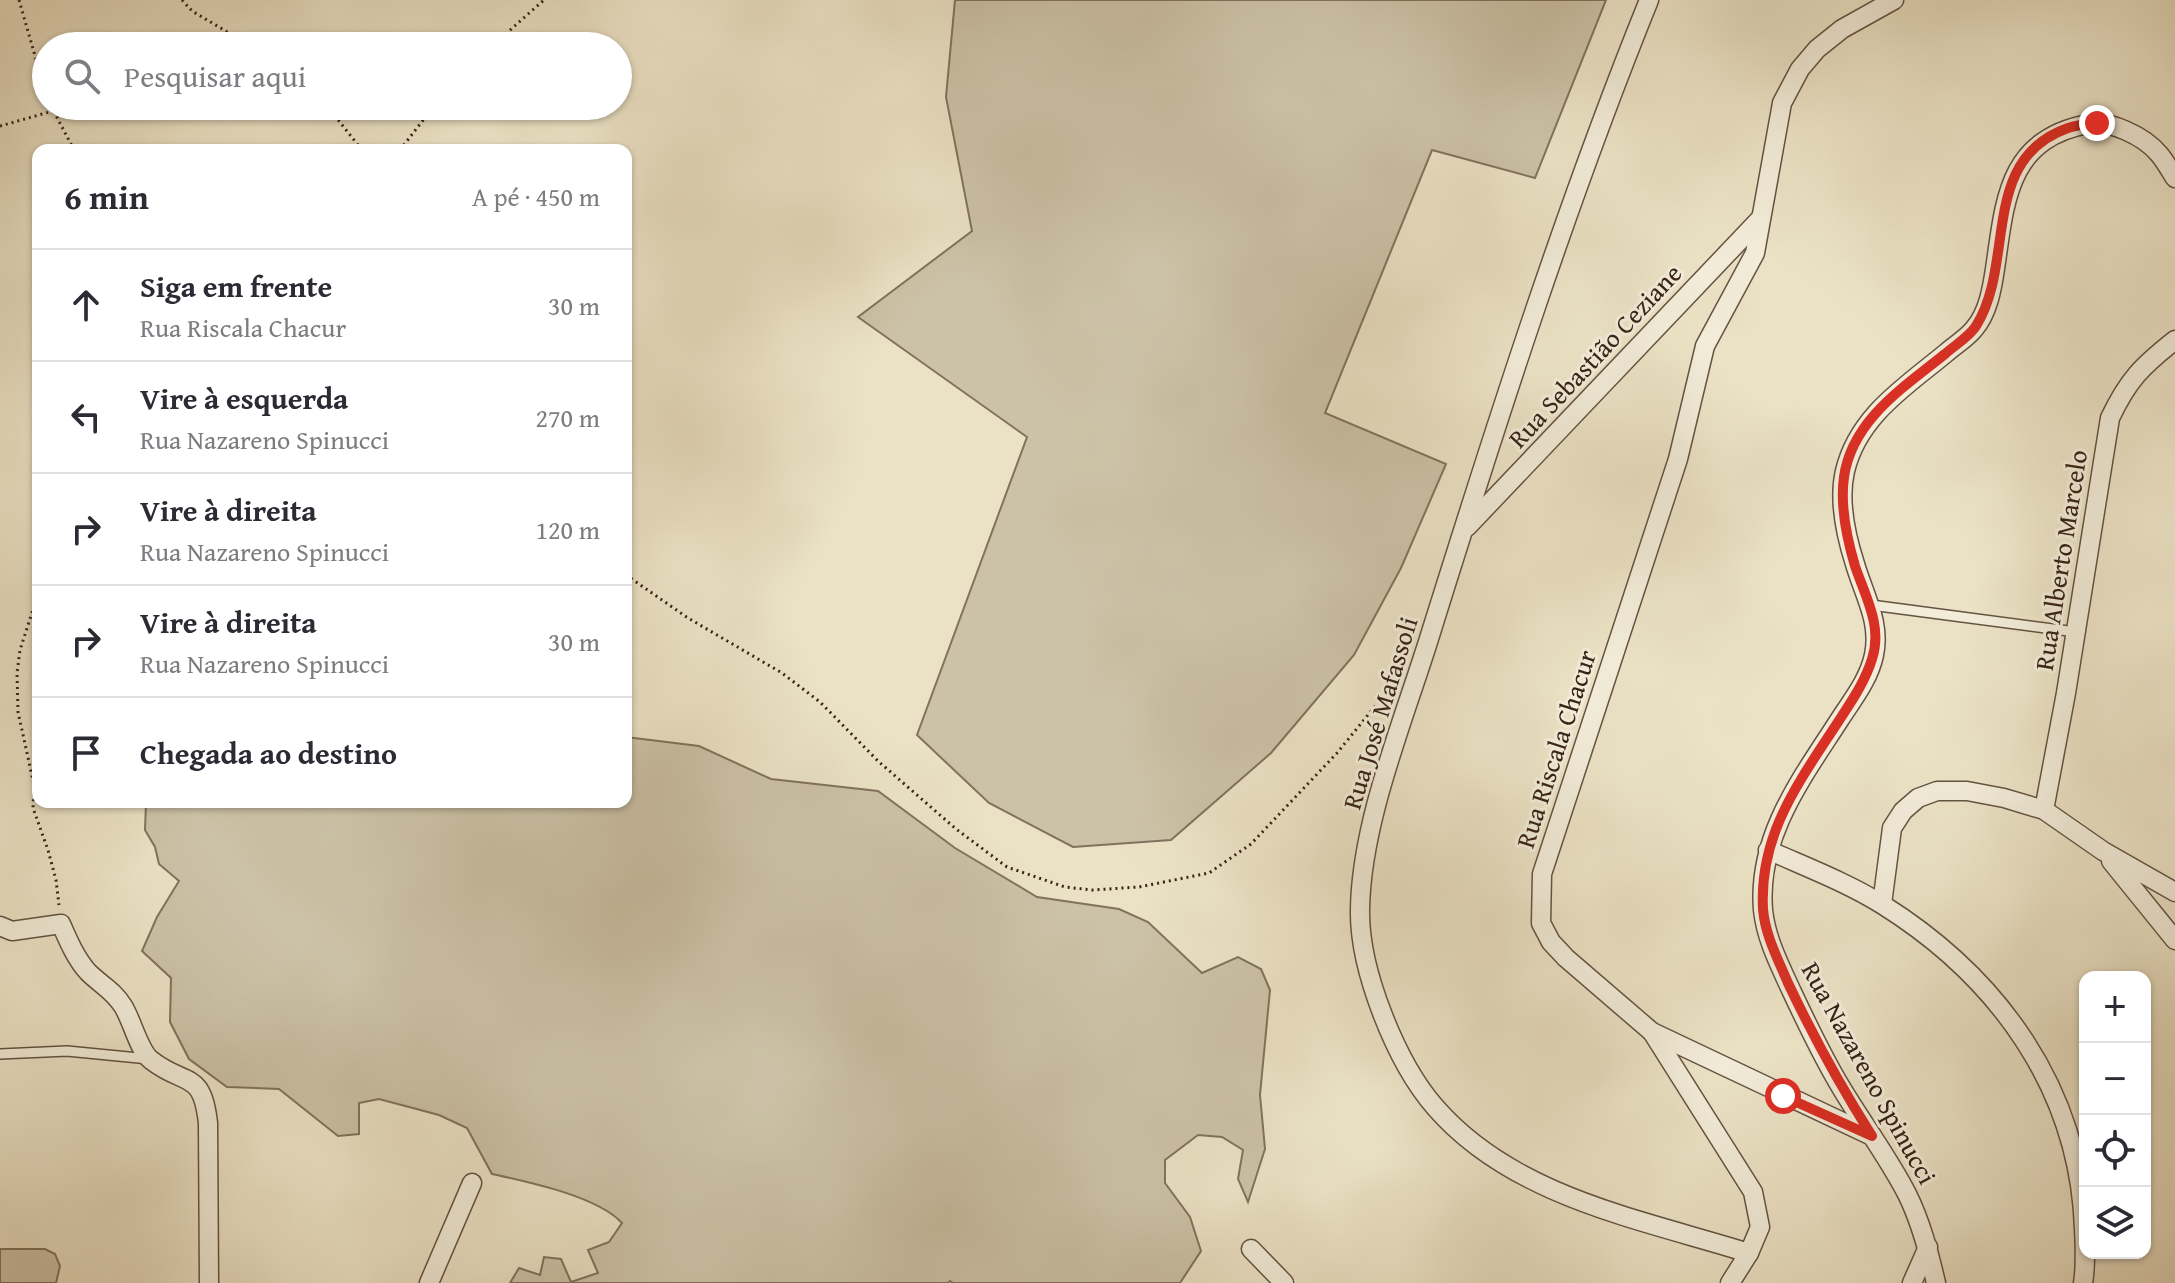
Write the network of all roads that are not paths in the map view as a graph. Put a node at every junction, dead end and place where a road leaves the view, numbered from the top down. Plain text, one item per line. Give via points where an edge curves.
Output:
1 (1649, 0) edge
2 (1894, 0) edge
3 (2175, 178) edge
4 (1763, 216) junction
5 (2175, 340) edge
6 (1463, 531) junction
7 (1871, 605) junction
8 (2076, 632) junction
9 (2044, 810) junction
10 (1768, 850) junction
11 (2103, 851) junction
12 (2175, 892) edge
13 (1882, 904) junction
14 (0, 926) edge
15 (2175, 940) edge
16 (1652, 1032) junction
17 (0, 1054) edge
18 (149, 1059) junction
19 (1872, 1136) junction
20 (472, 1183) dead end
21 (1928, 1247) junction
22 (1251, 1249) dead end
23 (1749, 1253) junction
24 (209, 1283) edge
25 (429, 1283) edge
26 (1284, 1283) edge
27 (1730, 1283) edge
28 (1912, 1283) edge
29 (1936, 1283) edge
30 (2083, 1283) edge

1 - 6 street, Rua José Mafassoli via 1604,111
2 - 4 street, Rua Riscala Chacur via 1842,29 1800,69 1782,103
3 - 7 street, Rua Nazareno Spinucci via 2157,151 2132,133 2097,123 2068,128 2043,141 2020,164 2008,188 1993,285 1974,330 1882,406 1851,452 1843,509 1855,565
4 - 6 street, Rua Sebastião Ceziane
4 - 16 street, Rua Riscala Chacur via 1755,253 1705,346 1678,459 1542,874 1541,923 1551,942
5 - 8 street, Rua Alberto Marcelo via 2126,386 2110,418
6 - 23 street, Rua José Mafassoli via 1366,855 1360,912 1368,973 1402,1061 1435,1107 1487,1157 1555,1193
7 - 8 lane
7 - 10 street, Rua Nazareno Spinucci via 1874,655 1865,680 1787,800
8 - 9 street, Rua Alberto Marcelo
9 - 11 street
9 - 13 street via 1967,791 1937,791 1918,798 1892,828
10 - 13 street
10 - 19 street, Rua Nazareno Spinucci via 1763,910 1771,946 1841,1087
11 - 12 street
11 - 15 street
13 - 30 street via 1983,986 2018,1027 2047,1077 2070,1134 2083,1196
14 - 18 street via 12,931 61,924 86,970 112,990 125,1009
16 - 19 street, Rua Riscala Chacur
16 - 23 street via 1753,1192 1760,1227
17 - 18 lane via 67,1051
18 - 24 street via 194,1083 205,1101
19 - 21 street, Rua Nazareno Spinucci via 1907,1195
20 - 25 street
21 - 28 street
21 - 29 street, Rua Nazareno Spinucci
22 - 26 street
23 - 27 street

